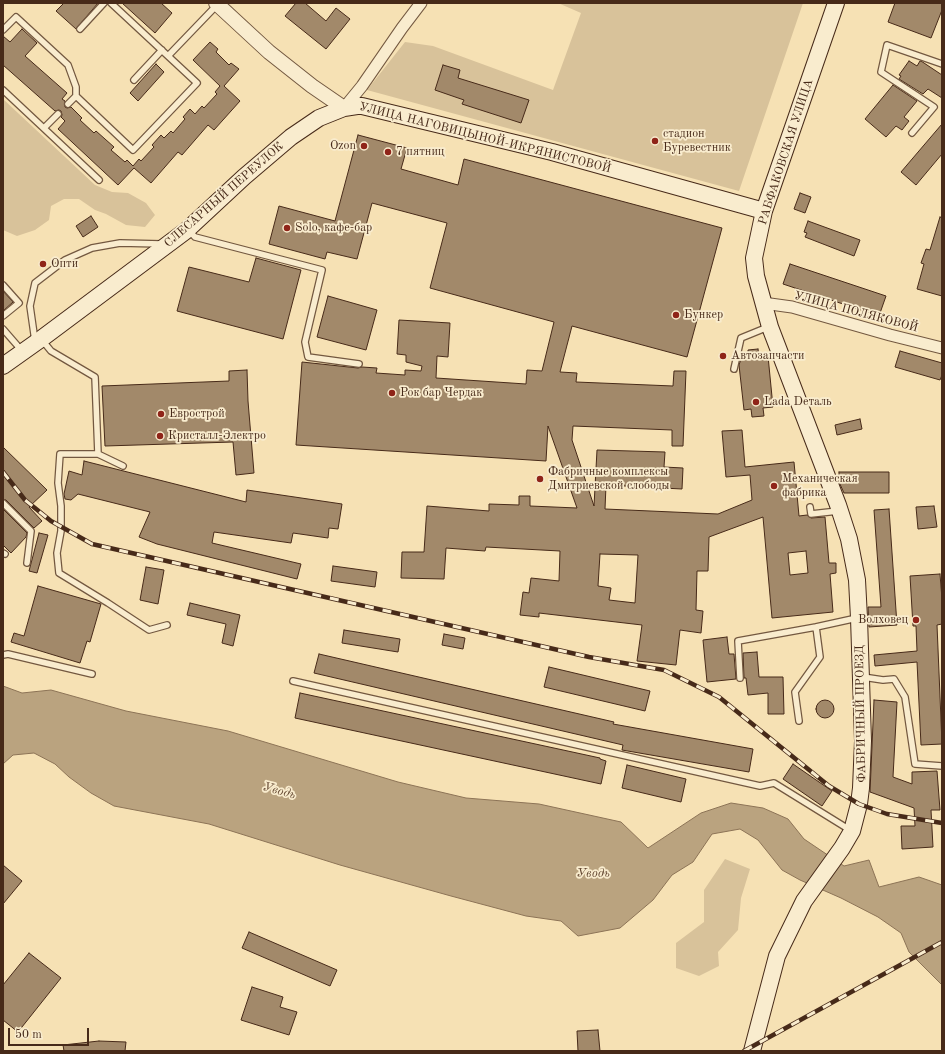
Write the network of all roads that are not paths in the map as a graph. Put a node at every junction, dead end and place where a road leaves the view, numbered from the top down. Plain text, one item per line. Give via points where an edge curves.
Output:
1 (104, 3) edge
2 (111, 3) edge
3 (421, 3) edge
4 (836, 3) edge
5 (217, 4) edge
6 (80, 29) dead end
7 (3, 30) edge
8 (162, 50) junction
9 (168, 56) junction
10 (942, 64) edge
11 (134, 80) dead end
12 (3, 90) edge
13 (76, 96) junction
14 (68, 104) dead end
15 (344, 108) junction
16 (58, 114) dead end
17 (44, 128) junction
18 (912, 133) dead end
19 (100, 180) dead end
20 (764, 211) junction
21 (188, 230) junction
22 (169, 244) junction
23 (3, 285) edge
24 (763, 303) junction
25 (3, 316) edge
26 (770, 327) junction
27 (3, 330) edge
28 (33, 345) junction
29 (942, 348) edge
30 (359, 364) dead end
31 (3, 366) edge
32 (734, 369) dead end
33 (98, 454) junction
34 (123, 466) dead end
35 (3, 503) edge
36 (810, 508) dead end
37 (840, 510) junction
38 (26, 563) dead end
39 (859, 618) junction
40 (167, 624) dead end
41 (816, 627) junction
42 (3, 655) edge
43 (92, 674) dead end
44 (861, 677) junction
45 (740, 678) dead end
46 (293, 681) dead end
47 (798, 721) dead end
48 (942, 766) edge
49 (852, 831) junction
50 (752, 1051) edge

1 - 6 lane
2 - 8 lane
3 - 15 street, СЛЕСАРНЫЙ ПЕРЕУЛОК
4 - 20 main road, РАБФАКОВСКАЯ УЛИЦА
5 - 9 lane
5 - 15 street, УЛИЦА НАГОВИЦЫНОЙ-ИКРЯНИСТОВОЙ via 270,52
7 - 13 lane via 16,16 68,65 76,87
8 - 9 lane
8 - 11 lane
9 - 13 lane via 197,83 133,150
10 - 18 lane via 888,45 881,72 934,107
12 - 17 lane
13 - 14 lane
15 - 20 main road, УЛИЦА НАГОВИЦЫНОЙ-ИКРЯНИСТОВОЙ via 362,106 552,152
15 - 21 main road, СЛЕСАРНЫЙ ПЕРЕУЛОК via 319,118 291,137
16 - 17 lane
17 - 19 lane
20 - 24 main road, РАБФАКОВСКАЯ УЛИЦА via 754,258
21 - 22 main road, СЛЕСАРНЫЙ ПЕРЕУЛОК
21 - 30 lane via 195,237 322,270 304,342 308,357
22 - 28 main road, СЛЕСАРНЫЙ ПЕРЕУЛОК
22 - 28 lane via 120,243 92,248 65,260 35,282 30,306
23 - 25 lane via 19,303
24 - 26 main road, ФАБРИЧНЫЙ ПРОЕЗД
24 - 29 street, УЛИЦА ПОЛЯКОВОЙ via 792,308
26 - 32 lane via 741,338
26 - 37 main road, ФАБРИЧНЫЙ ПРОЕЗД
27 - 28 lane
28 - 31 main road, СЛЕСАРНЫЙ ПЕРЕУЛОК
28 - 33 lane via 51,351 95,377
33 - 34 lane
33 - 40 lane via 60,454 58,482 61,532 57,553 59,573 108,602 148,630
35 - 38 lane via 31,532
36 - 37 lane via 811,514
37 - 39 main road, ФАБРИЧНЫЙ ПРОЕЗД via 856,573
39 - 41 lane
39 - 44 main road, ФАБРИЧНЫЙ ПРОЕЗД
41 - 45 lane via 738,641
41 - 47 lane via 820,658 794,692
42 - 43 lane via 8,654
44 - 48 lane via 894,679 905,697 915,764
44 - 49 main road, ФАБРИЧНЫЙ ПРОЕЗД via 861,788
46 - 49 lane via 760,786 774,782
49 - 50 main road, ФАБРИЧНЫЙ ПРОЕЗД via 804,901 777,956

